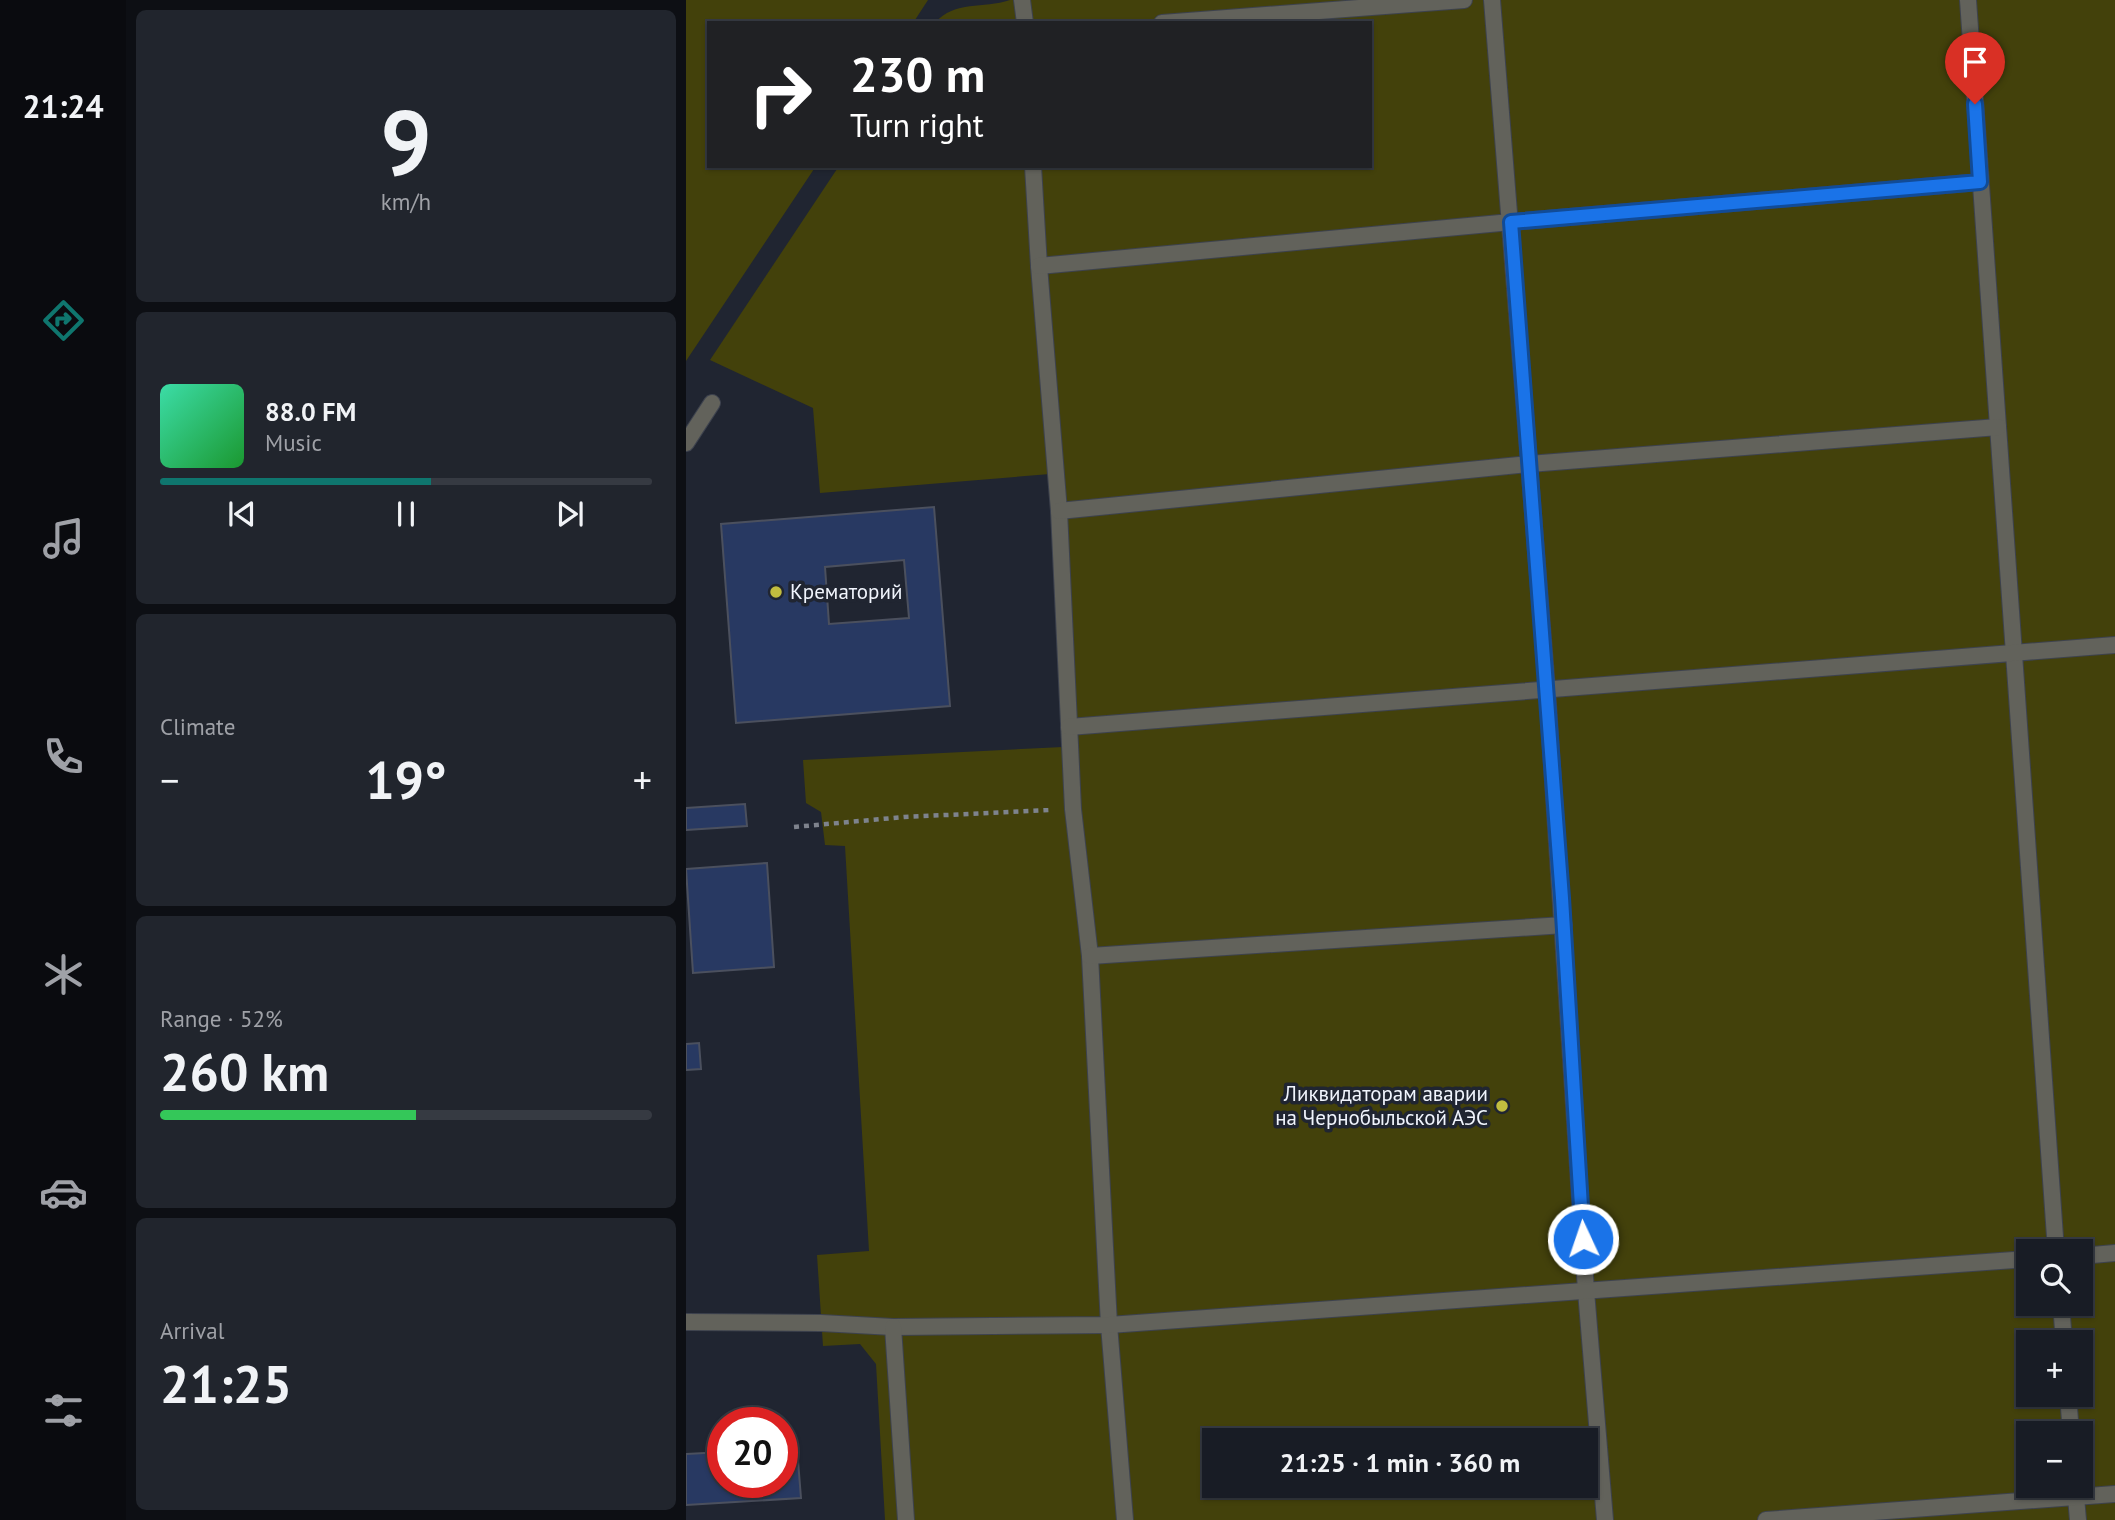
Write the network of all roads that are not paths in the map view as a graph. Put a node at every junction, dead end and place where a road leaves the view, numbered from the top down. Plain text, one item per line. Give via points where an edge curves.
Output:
1 (1022, 0) edge
2 (1464, 0) edge
3 (1492, 0) edge
4 (1968, 0) edge
5 (1025, 21) edge
6 (1188, 21) edge
7 (1033, 168) edge
8 (1980, 182) junction
9 (1511, 222) junction
10 (1039, 266) junction
11 (712, 403) dead end
12 (1998, 427) junction
13 (686, 443) edge
14 (1529, 464) junction
15 (1059, 511) junction
16 (2115, 645) edge
17 (2014, 652) junction
18 (1547, 689) junction
19 (1069, 727) junction
20 (1564, 925) junction
21 (1090, 956) junction
22 (2055, 1239) edge
23 (2115, 1253) edge
24 (2093, 1255) edge
25 (2016, 1260) edge
26 (1586, 1291) junction
27 (686, 1322) edge
28 (1109, 1325) junction
29 (893, 1327) junction
30 (2093, 1492) edge
31 (2115, 1494) edge
32 (2016, 1497) edge
33 (2076, 1498) edge
34 (906, 1520) edge
35 (1125, 1520) edge
36 (1605, 1520) edge
37 (1766, 1520) edge
38 (2078, 1520) edge

1 - 5 lane
2 - 6 lane
3 - 9 lane
4 - 8 lane
7 - 10 lane
8 - 9 lane
8 - 12 lane
9 - 10 lane
9 - 14 lane
10 - 15 lane
11 - 13 lane
12 - 14 lane
12 - 17 lane
14 - 15 lane
14 - 18 lane
15 - 19 lane
16 - 17 lane
17 - 18 lane
17 - 22 lane
18 - 19 lane
18 - 20 lane
19 - 21 lane via 1073,809
20 - 21 lane
20 - 26 lane
21 - 28 lane
23 - 24 lane
25 - 26 lane
26 - 28 lane
26 - 36 lane
27 - 29 lane
28 - 29 lane
28 - 35 lane
29 - 34 lane
30 - 31 lane
32 - 37 lane
33 - 38 lane

